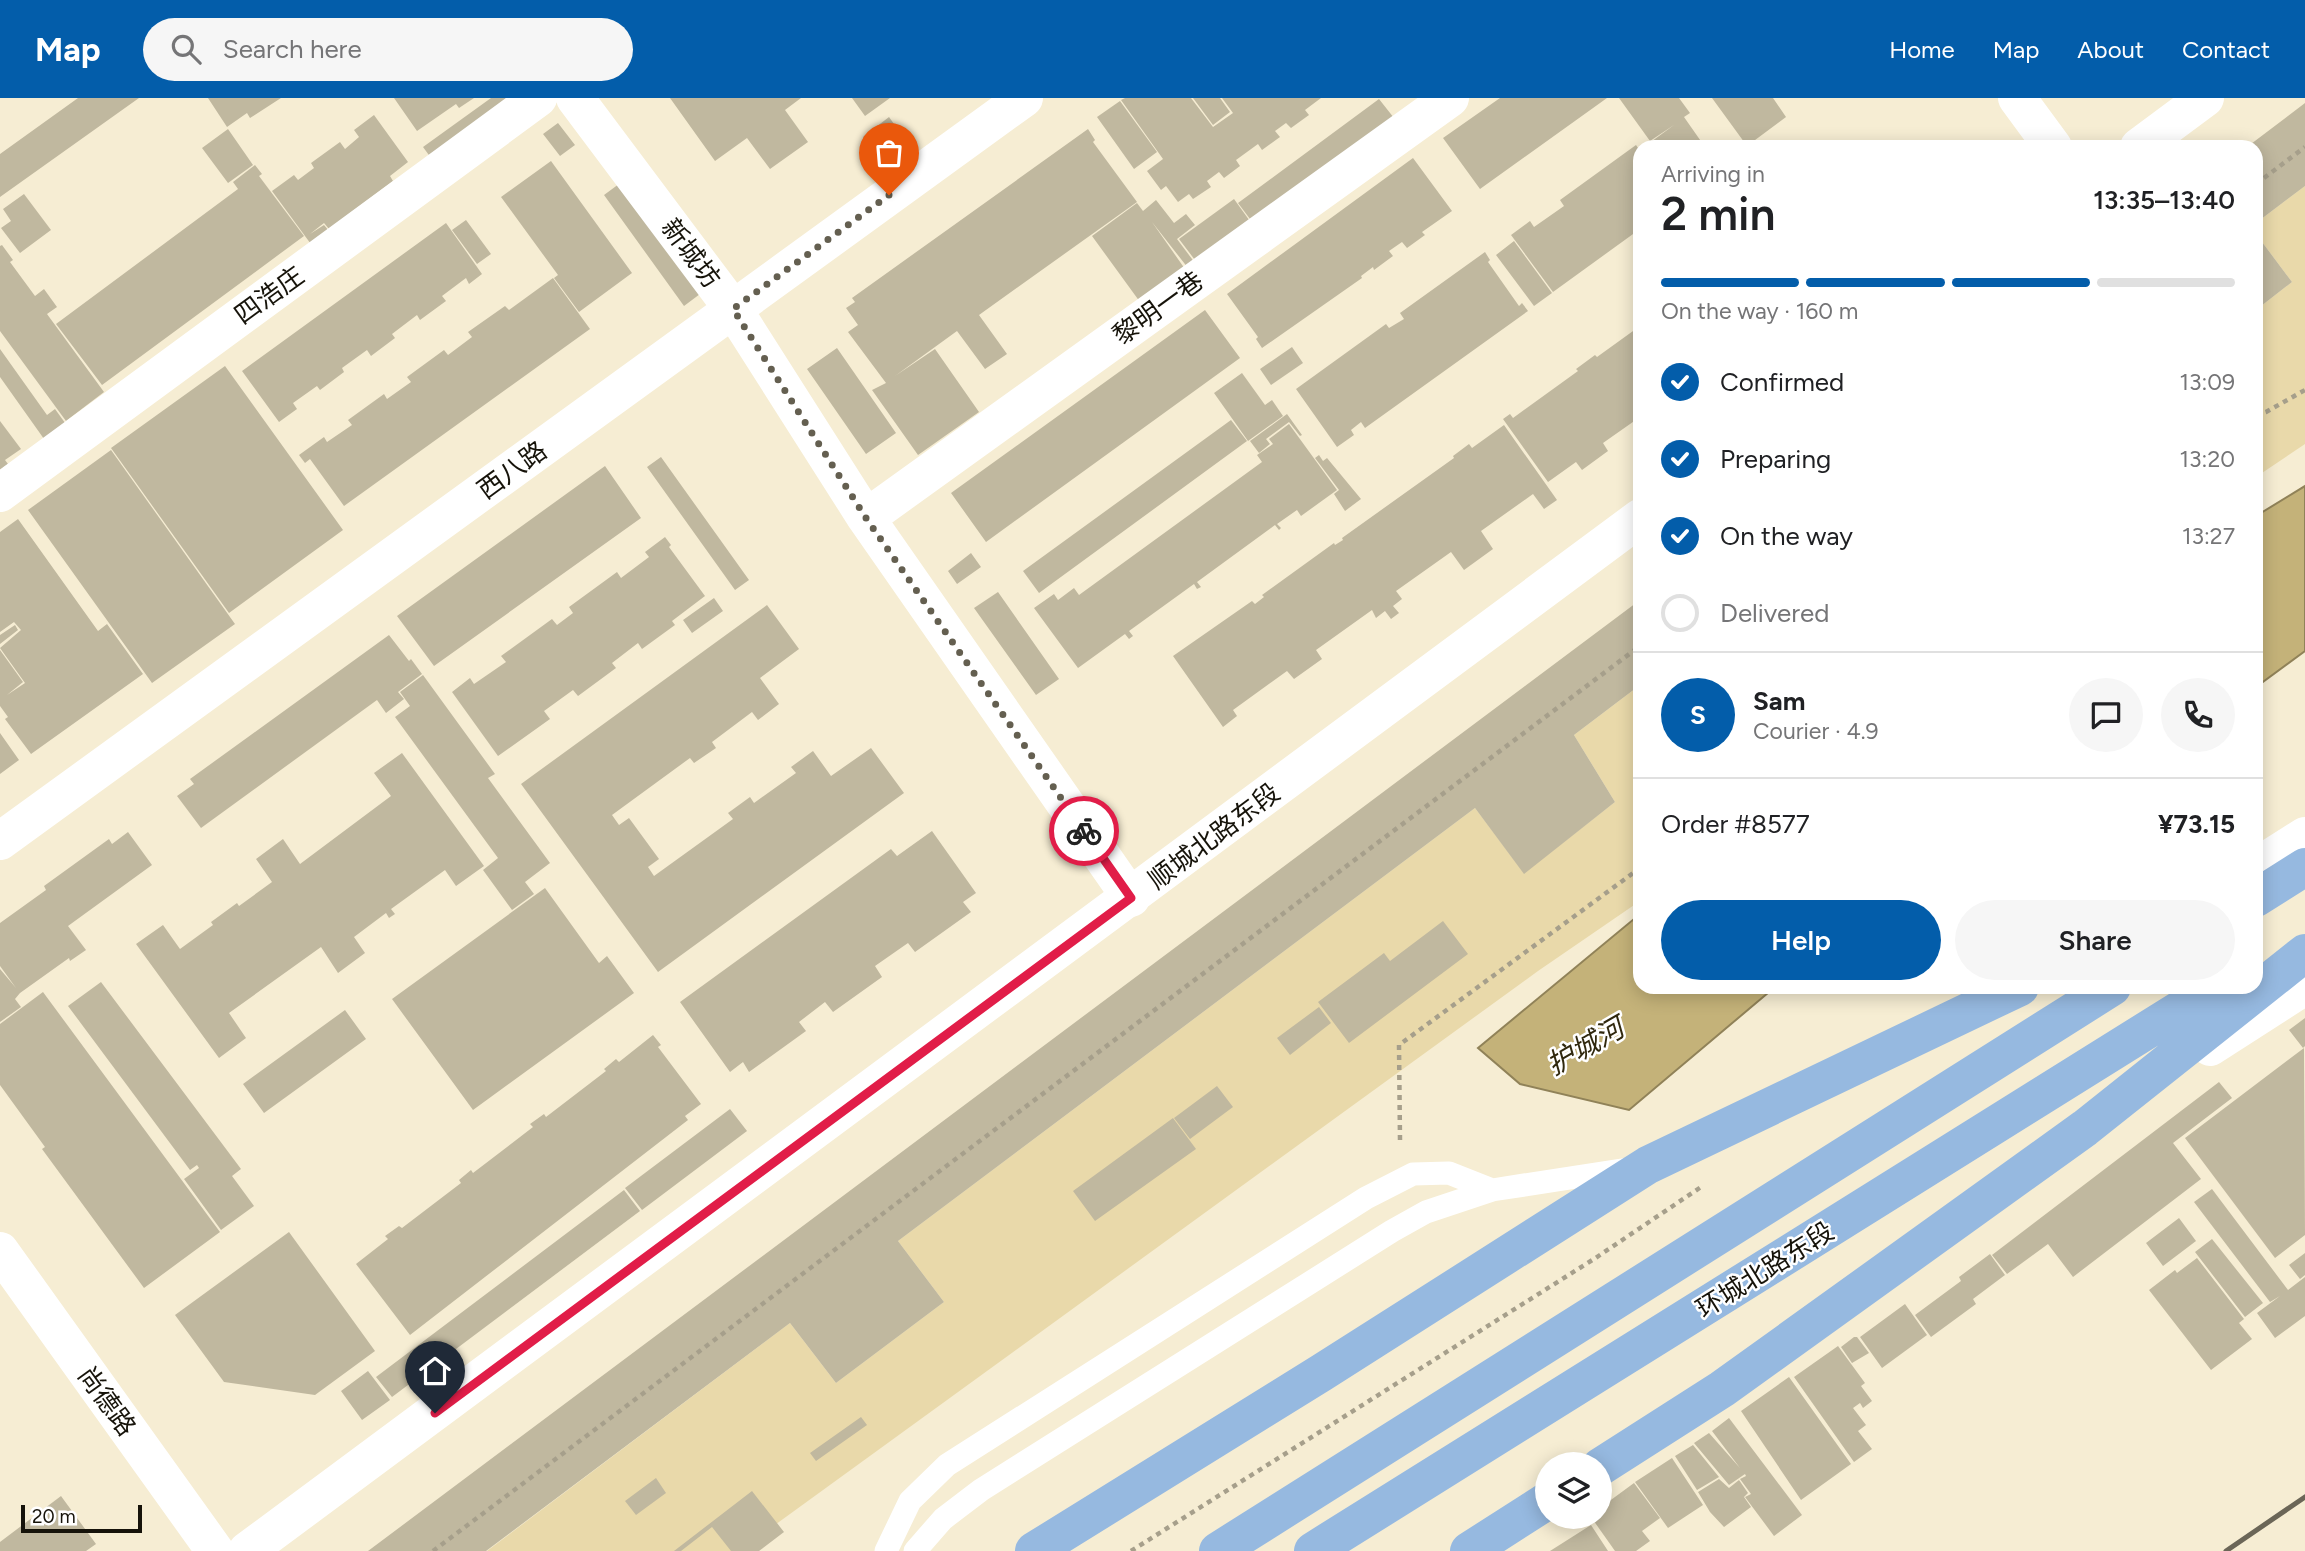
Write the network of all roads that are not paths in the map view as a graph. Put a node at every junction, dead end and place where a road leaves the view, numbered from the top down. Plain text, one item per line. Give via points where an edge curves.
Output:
1 (538, 98) edge
2 (575, 98) edge
3 (1024, 98) edge
4 (1450, 98) edge
5 (2017, 98) edge
6 (2205, 98) edge
7 (2048, 140) edge
8 (2148, 140) edge
9 (733, 309) junction
10 (0, 493) edge
11 (866, 518) junction
12 (1633, 523) edge
13 (2305, 836) edge
14 (0, 841) edge
15 (2305, 850) edge
16 (2263, 863) edge
17 (2305, 867) edge
18 (2263, 871) edge
19 (2263, 894) edge
20 (1131, 898) junction
21 (2305, 930) edge
22 (2305, 953) edge
23 (2263, 957) edge
24 (2305, 985) edge
25 (2263, 986) edge
26 (2005, 994) edge
27 (2101, 994) edge
28 (2205, 994) edge
29 (2253, 994) edge
30 (2085, 1128) junction
31 (1648, 1165) junction
32 (1492, 1190) junction
33 (0, 1251) edge
34 (1612, 1459) edge
35 (1535, 1509) edge
36 (215, 1551) edge
37 (247, 1551) edge
38 (886, 1551) edge
39 (915, 1551) edge
40 (1034, 1551) edge
41 (1218, 1551) edge
42 (1313, 1551) edge
43 (1469, 1551) edge

1 - 10 street, 四浩庄
2 - 9 street, 新城坊
3 - 9 street, 西八路
4 - 11 street, 黎明一巷
5 - 7 street
6 - 8 street
9 - 11 street, 新城坊
9 - 14 street, 西八路
11 - 20 street, 新城坊
12 - 20 street, 顺城北路东段
13 - 16 street
15 - 18 main road
17 - 19 main road
20 - 37 street, 顺城北路东段
21 - 23 main road
22 - 25 main road
24 - 30 street
26 - 31 main road
27 - 41 main road, 环城北路东段
28 - 42 main road, 环城北路东段
29 - 30 main road
30 - 34 main road via 1722,1389
31 - 32 lane
31 - 40 main road
32 - 38 lane via 1449,1173 1413,1174 1366,1198 947,1465 910,1502
32 - 39 lane via 1426,1212 1241,1325 981,1490 943,1519
33 - 36 street, 尚德路
35 - 43 main road

